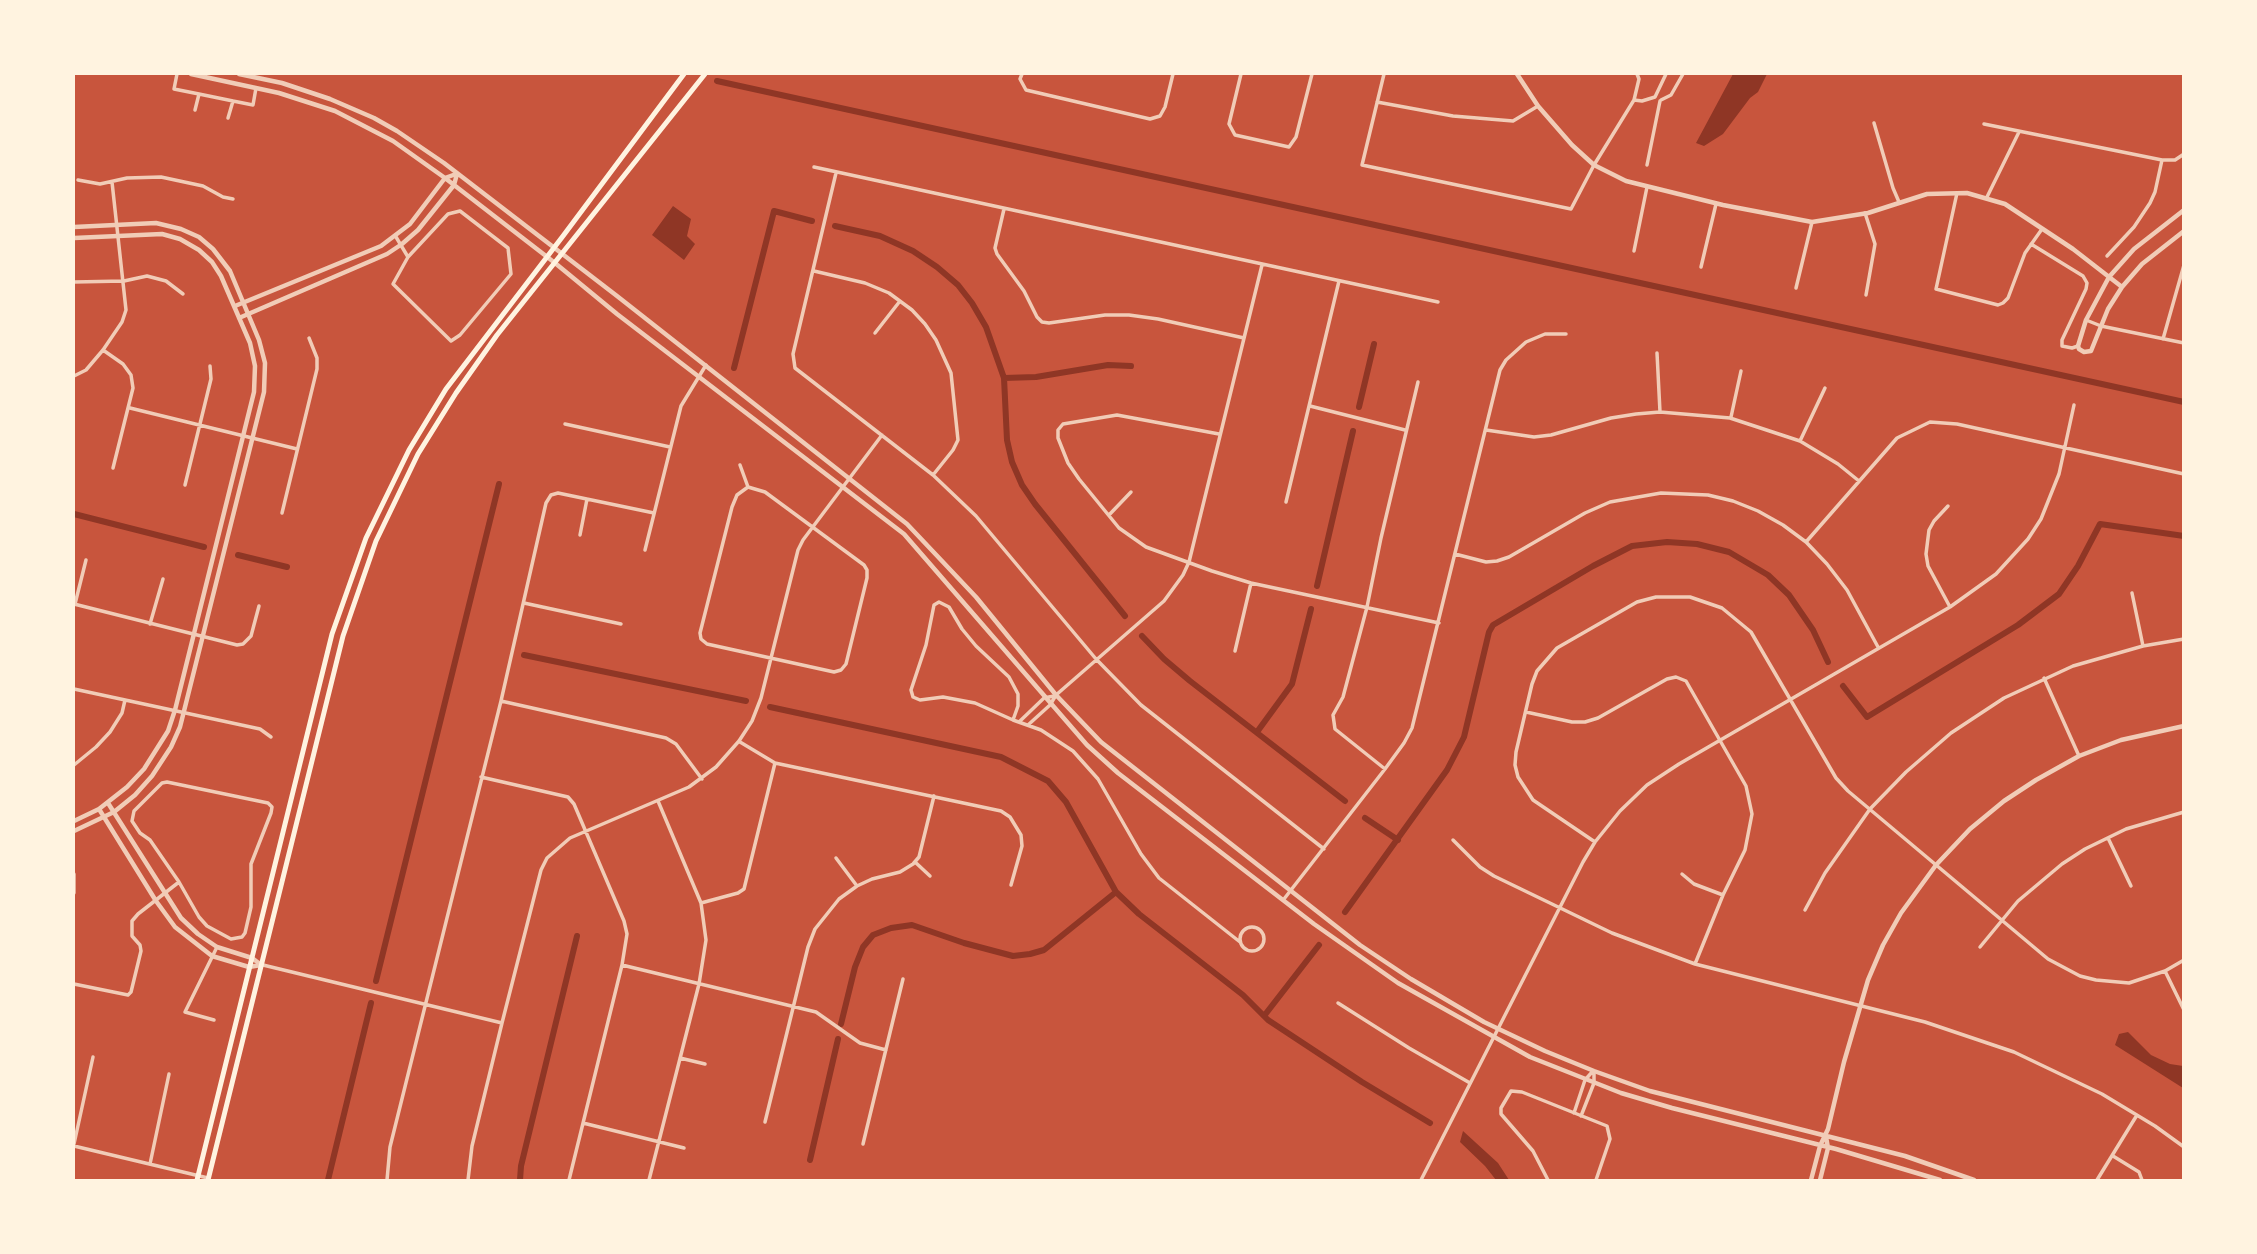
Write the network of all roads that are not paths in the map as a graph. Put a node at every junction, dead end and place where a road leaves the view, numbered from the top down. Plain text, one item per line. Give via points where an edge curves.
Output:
1 (177, 74) edge
2 (191, 74) edge
3 (239, 74) edge
4 (684, 74) edge
5 (705, 74) edge
6 (1022, 74) edge
7 (1173, 74) edge
8 (1241, 74) edge
9 (1312, 74) edge
10 (1384, 74) edge
11 (1517, 74) edge
12 (1637, 74) edge
13 (1666, 74) edge
14 (1683, 74) edge
15 (256, 88) junction
16 (199, 94) junction
17 (1653, 97) junction
18 (1633, 100) junction
19 (1660, 100) junction
20 (233, 102) junction
21 (1377, 102) junction
22 (1538, 106) junction
23 (195, 110) dead end
24 (228, 118) dead end
25 (1874, 123) dead end
26 (1984, 124) dead end
27 (2019, 132) junction
28 (2183, 154) edge
29 (2162, 160) junction
30 (1647, 164) dead end
31 (1594, 165) junction
32 (814, 167) dead end
33 (836, 173) junction
34 (457, 174) junction
35 (446, 178) junction
36 (78, 180) dead end
37 (112, 182) junction
38 (454, 185) junction
39 (1647, 187) junction
40 (1957, 193) junction
41 (1987, 197) junction
42 (233, 199) dead end
43 (1899, 202) junction
44 (1716, 204) junction
45 (1004, 209) junction
46 (2183, 210) edge
47 (1866, 213) junction
48 (1812, 222) junction
49 (117, 226) junction
50 (74, 227) edge
51 (2043, 228) junction
52 (2183, 231) edge
53 (117, 236) junction
54 (396, 237) junction
55 (74, 239) edge
56 (2031, 244) junction
57 (399, 246) junction
58 (554, 248) junction
59 (213, 249) junction
60 (1634, 251) dead end
61 (562, 254) junction
62 (206, 256) junction
63 (2107, 256) dead end
64 (408, 257) junction
65 (547, 257) junction
66 (555, 262) junction
67 (1262, 265) junction
68 (2183, 265) edge
69 (1701, 267) dead end
70 (814, 271) junction
71 (2109, 277) junction
72 (124, 281) junction
73 (1339, 281) junction
74 (74, 282) edge
75 (2122, 286) junction
76 (1797, 288) dead end
77 (183, 294) dead end
78 (1866, 295) dead end
79 (900, 301) junction
80 (1438, 302) dead end
81 (244, 303) junction
82 (235, 306) junction
83 (249, 314) junction
84 (239, 318) junction
85 (2086, 320) junction
86 (2101, 326) junction
87 (875, 333) dead end
88 (1566, 334) dead end
89 (309, 338) dead end
90 (1244, 338) junction
91 (2163, 338) junction
92 (2183, 343) edge
93 (2078, 346) junction
94 (103, 350) junction
95 (1657, 353) dead end
96 (706, 365) junction
97 (210, 366) dead end
98 (1741, 371) dead end
99 (254, 374) junction
100 (264, 375) junction
101 (74, 376) edge
102 (698, 376) junction
103 (1418, 382) dead end
104 (1825, 388) dead end
105 (2074, 405) dead end
106 (1310, 406) junction
107 (130, 408) junction
108 (1660, 412) junction
109 (1730, 418) junction
110 (565, 424) dead end
111 (199, 425) junction
112 (1405, 430) junction
113 (1486, 430) junction
114 (1219, 434) junction
115 (882, 435) junction
116 (242, 436) junction
117 (252, 438) junction
118 (1800, 441) junction
119 (670, 447) junction
120 (296, 449) junction
121 (2065, 449) junction
122 (740, 465) dead end
123 (113, 468) dead end
124 (2183, 474) edge
125 (933, 475) junction
126 (849, 477) junction
127 (1859, 481) junction
128 (185, 485) dead end
129 (748, 487) junction
130 (842, 487) junction
131 (1131, 492) dead end
132 (587, 498) junction
133 (1286, 502) dead end
134 (1948, 506) dead end
135 (282, 513) dead end
136 (654, 513) junction
137 (1109, 515) junction
138 (811, 526) junction
139 (580, 535) dead end
140 (218, 537) junction
141 (228, 539) junction
142 (1806, 542) junction
143 (645, 550) dead end
144 (1455, 555) junction
145 (86, 560) dead end
146 (1189, 562) junction
147 (163, 579) dead end
148 (1251, 583) junction
149 (2132, 593) dead end
150 (524, 603) junction
151 (74, 604) edge
152 (259, 606) dead end
153 (1367, 607) junction
154 (1950, 607) junction
155 (1439, 623) junction
156 (150, 624) junction
157 (621, 624) dead end
158 (194, 635) junction
159 (203, 638) junction
160 (2183, 639) edge
161 (2143, 646) junction
162 (1878, 647) junction
163 (1236, 651) dead end
164 (771, 658) junction
165 (1096, 659) junction
166 (324, 665) junction
167 (2044, 678) junction
168 (74, 689) edge
169 (330, 692) junction
170 (1056, 695) junction
171 (1044, 698) junction
172 (1790, 699) junction
173 (125, 700) junction
174 (500, 701) junction
175 (1050, 705) junction
176 (175, 710) junction
177 (185, 712) junction
178 (1525, 712) junction
179 (1013, 720) junction
180 (1019, 722) junction
181 (1027, 725) junction
182 (2183, 726) edge
183 (271, 737) dead end
184 (1720, 740) junction
185 (740, 741) junction
186 (2079, 756) junction
187 (775, 762) junction
188 (74, 765) edge
189 (1385, 769) junction
190 (481, 777) junction
191 (702, 779) junction
192 (934, 796) junction
193 (658, 801) junction
194 (108, 803) junction
195 (99, 809) junction
196 (1870, 809) junction
197 (114, 812) junction
198 (2183, 812) edge
199 (105, 818) junction
200 (74, 821) edge
201 (74, 831) edge
202 (584, 832) junction
203 (2108, 838) junction
204 (1453, 840) dead end
205 (1595, 842) junction
206 (1324, 849) junction
207 (836, 858) dead end
208 (915, 862) junction
209 (1936, 865) junction
210 (74, 874) edge
211 (1682, 874) dead end
212 (930, 876) dead end
213 (179, 882) junction
214 (1011, 885) dead end
215 (857, 886) junction
216 (2132, 887) dead end
217 (1292, 890) junction
218 (74, 893) edge
219 (164, 895) junction
220 (1723, 895) junction
221 (1284, 899) junction
222 (156, 901) junction
223 (701, 903) junction
224 (1560, 908) junction
225 (1805, 910) dead end
226 (2001, 920) junction
227 (1240, 942) junction
228 (217, 947) junction
229 (1980, 947) dead end
230 (212, 956) junction
231 (252, 958) junction
232 (2183, 960) edge
233 (1695, 964) junction
234 (261, 965) junction
235 (622, 965) junction
236 (249, 967) junction
237 (2165, 971) junction
238 (903, 979) dead end
239 (74, 984) edge
240 (699, 984) junction
241 (1338, 1003) dead end
242 (425, 1004) junction
243 (1859, 1006) junction
244 (793, 1007) junction
245 (2183, 1010) edge
246 (214, 1020) dead end
247 (502, 1023) junction
248 (1498, 1029) junction
249 (1494, 1038) junction
250 (886, 1050) junction
251 (93, 1057) dead end
252 (680, 1058) junction
253 (705, 1064) dead end
254 (1594, 1071) junction
255 (169, 1074) dead end
256 (1586, 1080) junction
257 (1470, 1083) junction
258 (1594, 1083) junction
259 (1574, 1113) junction
260 (2137, 1115) junction
261 (1581, 1116) junction
262 (765, 1122) dead end
263 (583, 1124) junction
264 (1826, 1136) junction
265 (659, 1142) junction
266 (863, 1144) dead end
267 (74, 1145) edge
268 (1820, 1146) junction
269 (2183, 1147) edge
270 (684, 1148) dead end
271 (1828, 1148) junction
272 (2113, 1156) junction
273 (150, 1164) junction
274 (197, 1178) edge
275 (1424, 1178) edge
276 (209, 1179) edge
277 (387, 1181) edge
278 (468, 1181) edge
279 (569, 1181) edge
280 (649, 1181) edge
281 (1548, 1181) edge
282 (1596, 1181) edge
283 (1811, 1181) edge
284 (1819, 1181) edge
285 (1940, 1181) edge
286 (1975, 1181) edge
287 (2097, 1181) edge
288 (2143, 1181) edge

1 - 16 street via 174,89
2 - 15 street
3 - 34 street via 282,83 374,118
4 - 58 main road
5 - 61 main road
6 - 7 street via 1026,90 1150,119 1160,116 1165,107
8 - 9 street via 1229,124 1235,135 1289,147 1296,137
10 - 21 street
11 - 22 street
12 - 18 street
13 - 17 street
14 - 19 street via 1671,95
15 - 20 street via 253,105
15 - 35 street via 335,111 393,141
16 - 20 street
16 - 23 street
17 - 18 street
17 - 19 street
18 - 31 street
19 - 30 street
20 - 24 street
21 - 22 street via 1513,121
21 - 31 street via 1362,165 1571,209
22 - 31 street
25 - 43 street
26 - 27 street
27 - 29 street
27 - 41 street
28 - 29 street via 2175,160
29 - 63 street via 2150,203
31 - 39 street
32 - 33 street
33 - 45 street
33 - 70 street
34 - 35 street
34 - 38 street
34 - 58 street
35 - 38 street
35 - 54 street
36 - 37 street
37 - 42 street via 161,177 203,186
37 - 49 street
38 - 57 street
38 - 65 street
39 - 44 street
39 - 60 street
40 - 41 street
40 - 43 street via 1927,194
40 - 56 street via 1936,289 2004,303
41 - 51 street
43 - 47 street
44 - 48 street
44 - 69 street
45 - 67 street
45 - 90 street via 997,254 1042,322 1129,315
46 - 71 street via 2134,249
47 - 48 street
47 - 78 street via 1875,244
48 - 76 street
49 - 50 street
49 - 53 street
49 - 59 street via 169,225 199,237
51 - 56 street
51 - 71 street
52 - 75 street
53 - 55 street
53 - 62 street via 162,234 180,239
53 - 72 street
54 - 57 street
54 - 81 street
56 - 93 street via 2087,283 2062,340 2062,346
57 - 64 street
57 - 83 street
58 - 61 street
58 - 65 main road
59 - 62 street
59 - 81 street via 230,271
61 - 66 main road
61 - 96 street
62 - 82 street via 222,276
64 - 64 street via 393,284 451,341 511,274 508,248 460,211 447,214
65 - 66 street
65 - 166 main road via 446,388 408,450 347,585
66 - 102 street
66 - 169 main road via 456,393 413,465 358,588
67 - 73 street
67 - 90 street
68 - 91 street
70 - 79 street via 880,288
70 - 115 street via 792,361 795,368
71 - 75 street
71 - 85 street
72 - 74 street
72 - 77 street via 157,278
72 - 94 street via 126,310
73 - 80 street
73 - 106 street
75 - 86 street
79 - 87 street
79 - 125 street via 925,324 951,373 958,440
81 - 82 street
81 - 83 street
82 - 84 street
83 - 84 street
83 - 100 street via 263,352
84 - 99 street via 250,343
85 - 86 street
85 - 93 street
86 - 91 street
86 - 93 street via 2091,351
88 - 113 street via 1535,337 1506,360
89 - 120 street via 317,369
90 - 114 street
91 - 92 street
94 - 101 street via 86,370
94 - 107 street via 131,375
95 - 108 street
96 - 102 street
96 - 126 street
97 - 111 street
98 - 109 street
99 - 100 street
99 - 116 street
100 - 117 street
102 - 119 street via 681,405
102 - 130 street
103 - 112 street
104 - 118 street
105 - 121 street
106 - 112 street
106 - 133 street
107 - 111 street
107 - 123 street
108 - 109 street
108 - 113 street via 1611,418 1534,437
109 - 118 street
110 - 119 street
111 - 116 street
111 - 128 street
112 - 153 street
113 - 144 street
114 - 137 street via 1117,415 1063,424 1058,438 1068,463
114 - 146 street
115 - 125 street
115 - 126 street
116 - 117 street
116 - 140 street
117 - 120 street
117 - 141 street
118 - 127 street
119 - 136 street
120 - 135 street
121 - 124 street
121 - 127 street via 1930,422 1897,438
121 - 154 street via 2052,495 2028,539 1996,574
122 - 129 street
125 - 165 street via 976,516
126 - 130 street
126 - 170 street via 939,555
127 - 142 street
129 - 138 street via 765,492
129 - 164 street via 737,495 732,507 700,633 707,644
130 - 138 street
130 - 171 street via 904,534
131 - 137 street
132 - 136 street
132 - 139 street
132 - 150 street via 558,493 546,503
134 - 154 street via 1929,530 1926,554
136 - 143 street
137 - 146 street via 1146,547
138 - 164 street via 798,550
138 - 164 street via 867,570 846,664 835,673
140 - 141 street
140 - 158 street
141 - 159 street
142 - 144 street via 1783,525 1733,501 1661,493 1623,499 1585,513 1497,561
142 - 162 street via 1847,590
144 - 155 street
145 - 151 street
146 - 148 street
146 - 165 street via 1164,601
147 - 156 street
148 - 153 street
148 - 163 street
149 - 161 street
150 - 157 street
150 - 174 street
151 - 156 street
152 - 159 street via 251,636 243,644
153 - 155 street
153 - 189 street via 1332,722
154 - 162 street
155 - 189 street via 1412,728
156 - 158 street
158 - 159 street
158 - 176 street
159 - 177 street
160 - 161 street
161 - 167 street
162 - 172 street
164 - 185 street via 761,698
165 - 170 street
165 - 206 street via 1161,723
166 - 169 main road
166 - 231 main road
167 - 186 street
167 - 196 street via 1951,733
168 - 173 street
169 - 234 main road
170 - 171 street
170 - 175 street
170 - 217 street via 1101,742
171 - 175 street
171 - 180 street
172 - 178 street via 1751,632 1737,618 1705,600 1672,596 1637,602 1557,648 1538,671
172 - 184 street
172 - 196 street via 1836,778
173 - 176 street
173 - 188 street via 110,732
174 - 190 street
174 - 191 street via 666,738 676,744
175 - 181 street
175 - 221 street via 1118,773
176 - 177 street
176 - 194 street via 168,731 144,769
177 - 183 street via 260,729
177 - 197 street via 171,747 152,776
178 - 184 street via 1585,722 1676,677 1686,681
178 - 205 street via 1515,765 1523,789
179 - 179 street via 1018,706 1014,685 939,602 931,609 913,696 920,700 959,698
179 - 180 street
180 - 181 street
181 - 227 street via 1056,738 1087,764 1159,878
182 - 186 street via 2121,740
184 - 205 street via 1647,785
184 - 220 street via 1746,786 1752,814 1745,850
185 - 187 street
185 - 191 street
186 - 209 street via 2004,801
187 - 192 street
187 - 223 street via 744,889
189 - 206 street
190 - 202 street via 568,797
190 - 242 street
191 - 193 street
192 - 208 street
192 - 214 street via 1010,817 1022,846
193 - 202 street
193 - 223 street
194 - 195 street
194 - 197 street
195 - 199 street
195 - 200 street
196 - 209 street
196 - 225 street
197 - 199 street
197 - 219 street
198 - 203 street
199 - 201 street
199 - 222 street
202 - 235 street via 624,922 627,934
202 - 247 street via 556,848 541,870
203 - 216 street
203 - 226 street via 2040,880
204 - 224 street via 1487,871
205 - 224 street
206 - 217 street
207 - 215 street
208 - 212 street
208 - 215 street via 900,872
209 - 226 street
209 - 243 street via 1889,934
210 - 218 street
211 - 220 street
213 - 213 street via 207,926 232,940 242,937 251,907 251,863 272,807 162,783 134,811 132,821
213 - 219 street
215 - 244 street via 838,899 814,929
217 - 221 street
217 - 248 street via 1411,979
219 - 222 street
219 - 228 street via 181,918
220 - 233 street
221 - 249 street via 1398,983
222 - 230 street via 175,927
222 - 239 street via 132,922 132,936 141,951 131,992
223 - 240 street via 706,940
224 - 233 street
224 - 248 street
226 - 229 street
226 - 237 street via 2048,959 2080,976 2129,983
227 - 227 street via 1245,949 1256,950 1264,941 1253,927 1245,929
228 - 230 street
228 - 231 street
230 - 236 street
230 - 246 street via 185,1012
231 - 234 street
231 - 236 main road
232 - 237 street
233 - 243 street
234 - 236 street
234 - 242 street
234 - 276 main road
235 - 240 street
235 - 263 street
236 - 274 main road
237 - 245 street
238 - 250 street
240 - 244 street
240 - 252 street
241 - 257 street
242 - 247 street
242 - 277 street via 390,1147
243 - 260 street via 2014,1052
243 - 264 street
244 - 250 street via 816,1012 860,1043
244 - 262 street
247 - 278 street
248 - 249 street
248 - 254 street
249 - 256 street
249 - 257 street
250 - 266 street
251 - 267 street
252 - 253 street
252 - 265 street
254 - 256 street
254 - 258 street
254 - 264 street via 1650,1091
255 - 273 street
256 - 258 street
256 - 259 street
257 - 275 street
258 - 261 street
258 - 268 street
259 - 261 street
259 - 281 street via 1515,1090 1501,1108 1503,1119 1533,1151
260 - 269 street
260 - 272 street
261 - 282 street via 1607,1126 1610,1132
263 - 265 street
263 - 279 street
264 - 268 street
264 - 271 street
264 - 286 street via 1905,1156
265 - 270 street
265 - 280 street
267 - 273 street
268 - 271 street
268 - 283 street
271 - 284 street
271 - 285 street
272 - 287 street
272 - 288 street via 2139,1172
273 - 274 street
274 - 276 street

